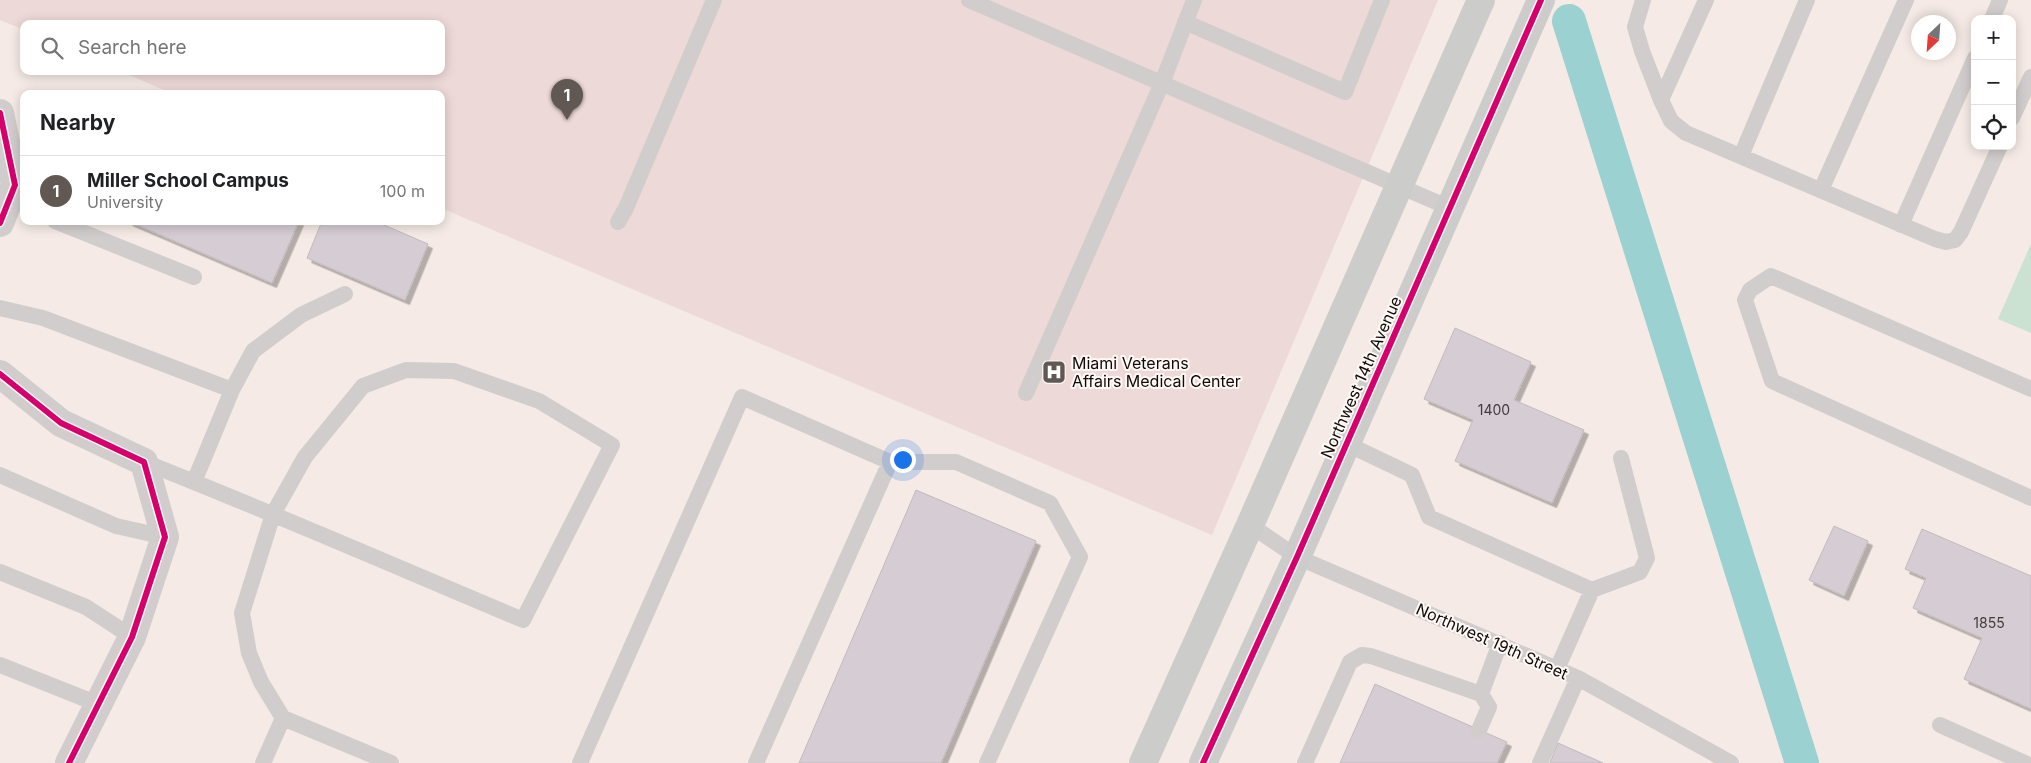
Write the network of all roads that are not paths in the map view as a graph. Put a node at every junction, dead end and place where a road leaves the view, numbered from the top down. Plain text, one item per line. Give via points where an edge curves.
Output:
1 (714, 0) edge
2 (968, 0) edge
3 (1194, 0) edge
4 (1382, 0) edge
5 (1481, 0) edge
6 (1541, 0) edge
7 (1643, 0) edge
8 (1706, 0) edge
9 (1807, 0) edge
10 (1906, 0) edge
11 (2000, 0) edge
12 (1994, 15) edge
13 (1185, 22) junction
14 (1974, 60) edge
15 (2031, 76) edge
16 (1162, 83) junction
17 (1661, 100) junction
18 (2016, 109) edge
19 (0, 113) edge
20 (1998, 150) edge
21 (1741, 156) junction
22 (1400, 186) junction
23 (1821, 190) junction
24 (1450, 208) junction
25 (11, 211) edge
26 (618, 222) dead end
27 (65, 225) edge
28 (1901, 225) junction
29 (194, 277) dead end
30 (345, 294) dead end
31 (0, 308) edge
32 (0, 374) edge
33 (2031, 389) edge
34 (232, 390) junction
35 (1026, 393) dead end
36 (1347, 444) junction
37 (1621, 458) dead end
38 (144, 462) junction
39 (890, 462) junction
40 (0, 474) edge
41 (194, 482) junction
42 (2031, 498) edge
43 (273, 514) junction
44 (1250, 526) junction
45 (166, 537) junction
46 (1297, 557) junction
47 (0, 572) edge
48 (1592, 590) junction
49 (132, 637) junction
50 (1500, 643) junction
51 (0, 665) edge
52 (1557, 669) junction
53 (1578, 678) junction
54 (1482, 694) junction
55 (98, 704) junction
56 (283, 718) junction
57 (1940, 725) dead end
58 (1479, 730) dead end
59 (69, 763) edge
60 (263, 763) edge
61 (390, 763) edge
62 (580, 763) edge
63 (756, 763) edge
64 (986, 763) edge
65 (1143, 763) edge
66 (1203, 763) edge
67 (1305, 763) edge
68 (1540, 763) edge
69 (1731, 763) edge
70 (2025, 763) edge

1 - 26 lane
2 - 16 lane
3 - 13 lane
4 - 13 lane via 1345,92
5 - 22 street
6 - 24 street, Northwest 14th Avenue
7 - 17 lane via 1635,27
8 - 17 lane
9 - 21 lane
10 - 23 lane
11 - 12 lane
13 - 16 lane
14 - 28 lane
15 - 18 lane
16 - 22 lane
16 - 35 lane
17 - 21 lane via 1671,121 1686,133
19 - 25 street via 15,185
20 - 28 lane via 1955,240 1935,239
21 - 23 lane
22 - 24 lane
22 - 44 street
23 - 28 lane
24 - 36 street, Northwest 14th Avenue
27 - 29 lane
30 - 34 lane via 301,315 253,351
31 - 34 lane via 43,318
32 - 38 street via 61,423
33 - 42 lane via 1771,276 1750,290 1745,300 1772,381
34 - 41 lane
36 - 46 street, Northwest 14th Avenue
36 - 48 lane via 1412,475 1429,517
37 - 48 lane via 1647,558 1640,572
38 - 41 lane
38 - 45 street
39 - 62 lane via 742,398
39 - 63 lane
39 - 64 lane via 956,462 1050,502 1080,557
40 - 45 lane via 116,526
41 - 43 lane
43 - 43 lane via 523,620 612,445 539,401 520,394 454,371 406,370 363,386 305,457
43 - 56 lane via 242,613 252,660
44 - 46 lane, Northwest 19th Street
44 - 65 street
45 - 49 street
46 - 50 lane, Northwest 19th Street
46 - 66 street, Northwest 14th Avenue
47 - 49 lane via 86,607
48 - 52 lane
49 - 55 street
50 - 52 lane, Northwest 19th Street
50 - 54 lane
51 - 55 lane
52 - 53 lane, Northwest 19th Street
53 - 68 lane
53 - 69 lane, Northwest 19th Street
54 - 58 lane via 1489,707
54 - 67 lane via 1362,655 1350,662
55 - 59 street
56 - 60 lane
56 - 61 lane
57 - 70 lane

